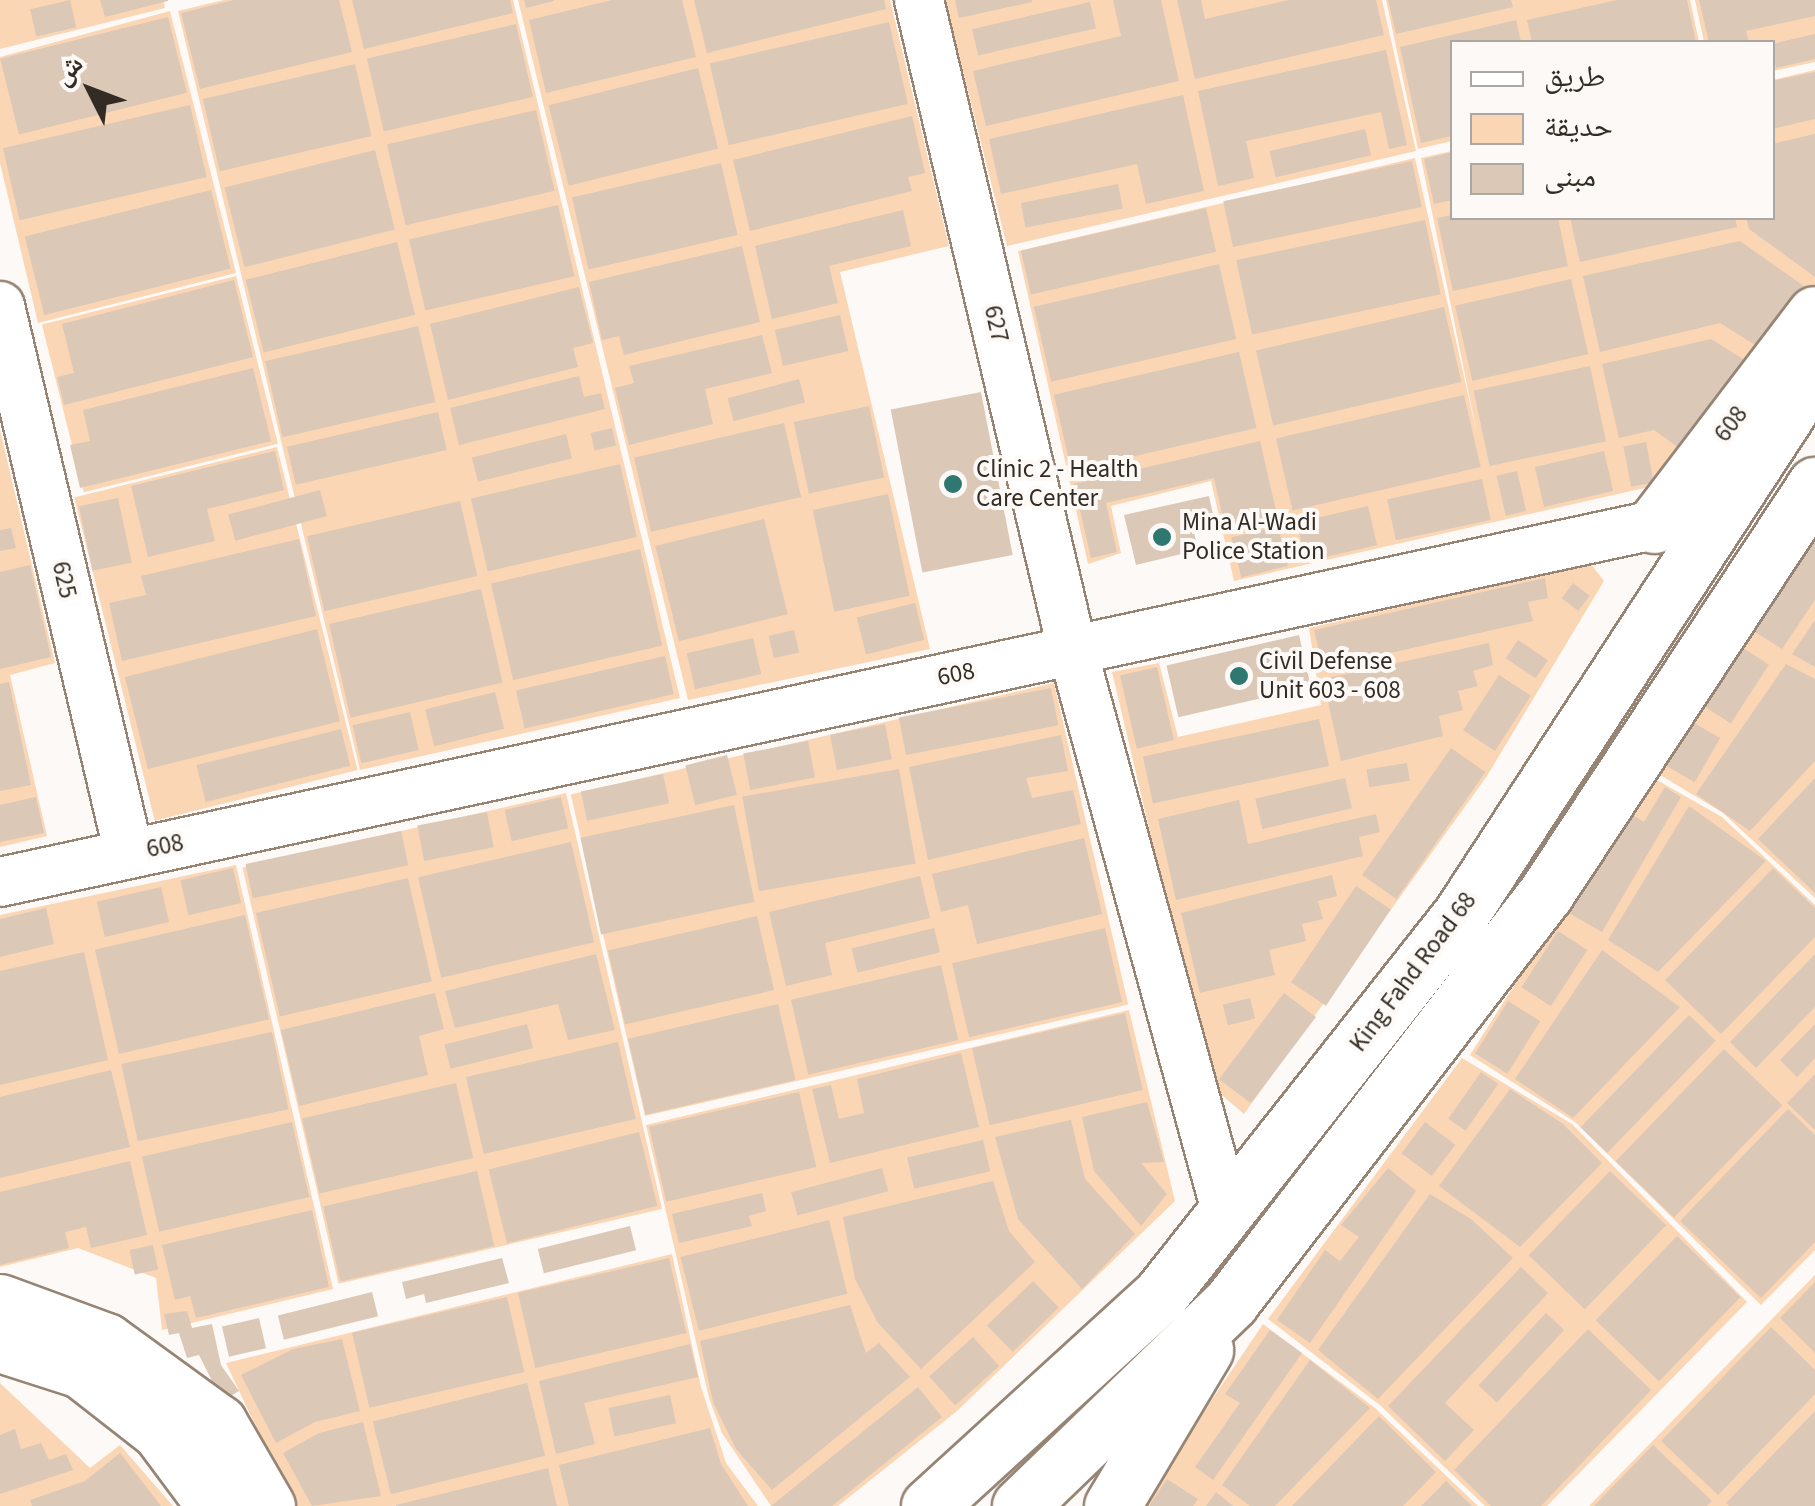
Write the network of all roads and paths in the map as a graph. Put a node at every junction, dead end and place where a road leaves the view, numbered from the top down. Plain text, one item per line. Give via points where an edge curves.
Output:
1 (920, 0) edge
2 (0, 306) edge
3 (1815, 314) edge
4 (1815, 371) edge
5 (7, 378) edge
6 (1815, 485) edge
7 (1654, 525) joint
8 (1072, 648) junction
9 (129, 854) junction
10 (0, 882) edge
11 (1226, 1212) junction
12 (0, 1302) edge
13 (1231, 1302) junction
14 (0, 1344) edge
15 (216, 1506) edge
16 (267, 1506) edge
17 (929, 1506) edge
18 (1020, 1506) edge
19 (1112, 1506) edge

1 - 8 street, 627
2 - 5 street, 625
3 - 7 main road, 608
4 - 11 main road, King Fahd Road 68 via 1461,914
5 - 9 street, 625
6 - 13 main road via 1546,894
7 - 8 street, 608
8 - 9 street, 608
8 - 11 street, 627
9 - 10 street, 608
11 - 17 main road, King Fahd Road 68 via 1161,1294
12 - 16 main road via 106,1340 219,1423
13 - 18 main road
13 - 19 main road
14 - 15 main road via 81,1370 160,1432

